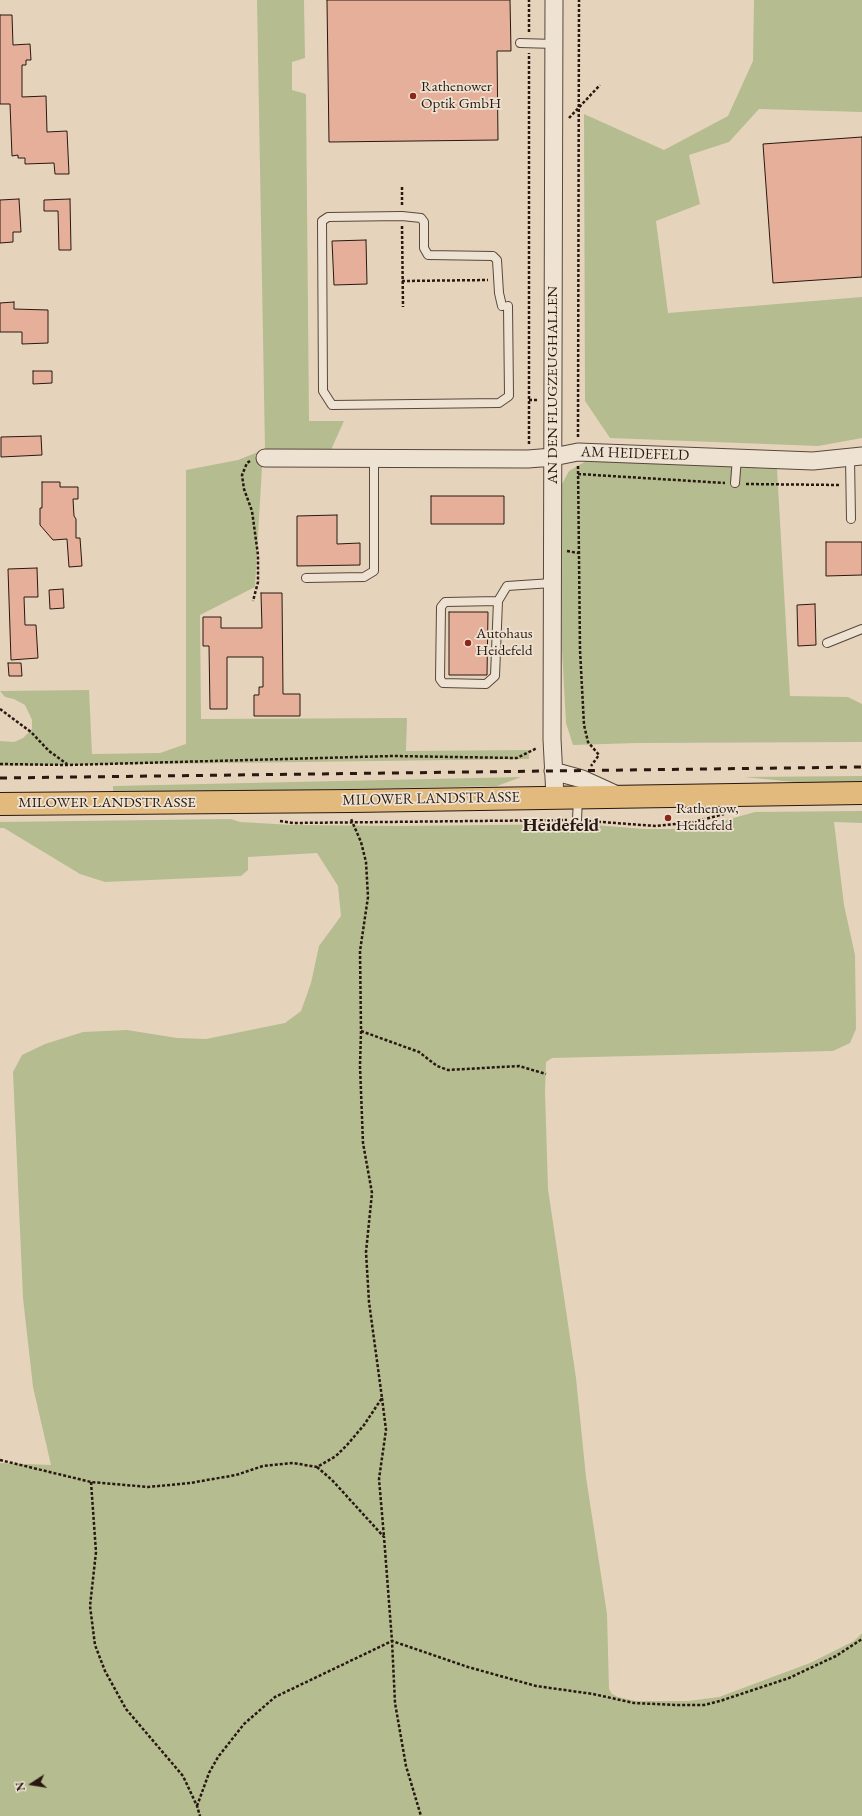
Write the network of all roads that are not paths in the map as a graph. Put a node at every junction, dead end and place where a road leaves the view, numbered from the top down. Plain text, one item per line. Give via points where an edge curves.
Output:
1 (554, 0) edge
2 (520, 43) dead end
3 (555, 44) junction
4 (505, 306) joint
5 (553, 457) junction
6 (856, 457) edge
7 (265, 458) road end
8 (737, 458) junction
9 (374, 459) junction
10 (735, 484) road end
11 (851, 519) dead end
12 (306, 578) dead end
13 (552, 583) junction
14 (498, 601) junction
15 (862, 629) edge
16 (827, 643) dead end
17 (553, 770) junction
18 (580, 788) junction
19 (862, 793) edge
20 (555, 797) junction
21 (0, 804) edge
22 (577, 820) dead end

1 - 3 street, AN DEN FLUGZEUGHALLEN
2 - 3 lane
3 - 5 street, AN DEN FLUGZEUGHALLEN
4 - 4 lane via 499,292 497,260 493,256 428,255 424,248 424,222 421,218 328,217 322,221 323,391 332,405 499,403 509,396
5 - 8 street, AM HEIDEFELD via 578,452
5 - 9 street, AM HEIDEFELD
5 - 13 street, AN DEN FLUGZEUGHALLEN
6 - 8 street, AM HEIDEFELD via 813,461
6 - 11 lane via 851,486
7 - 9 street, AM HEIDEFELD
8 - 10 lane
9 - 12 lane via 374,571 364,577
13 - 14 lane via 507,586
13 - 17 street, AN DEN FLUGZEUGHALLEN
14 - 14 lane via 495,676 486,684 443,683 440,679 441,606 445,602
15 - 16 lane
17 - 18 street
17 - 20 street, AN DEN FLUGZEUGHALLEN
18 - 19 main road, MILOWER LANDSTRASSE via 620,796
18 - 20 main road, MILOWER LANDSTRASSE
18 - 22 lane
20 - 21 main road, MILOWER LANDSTRASSE

